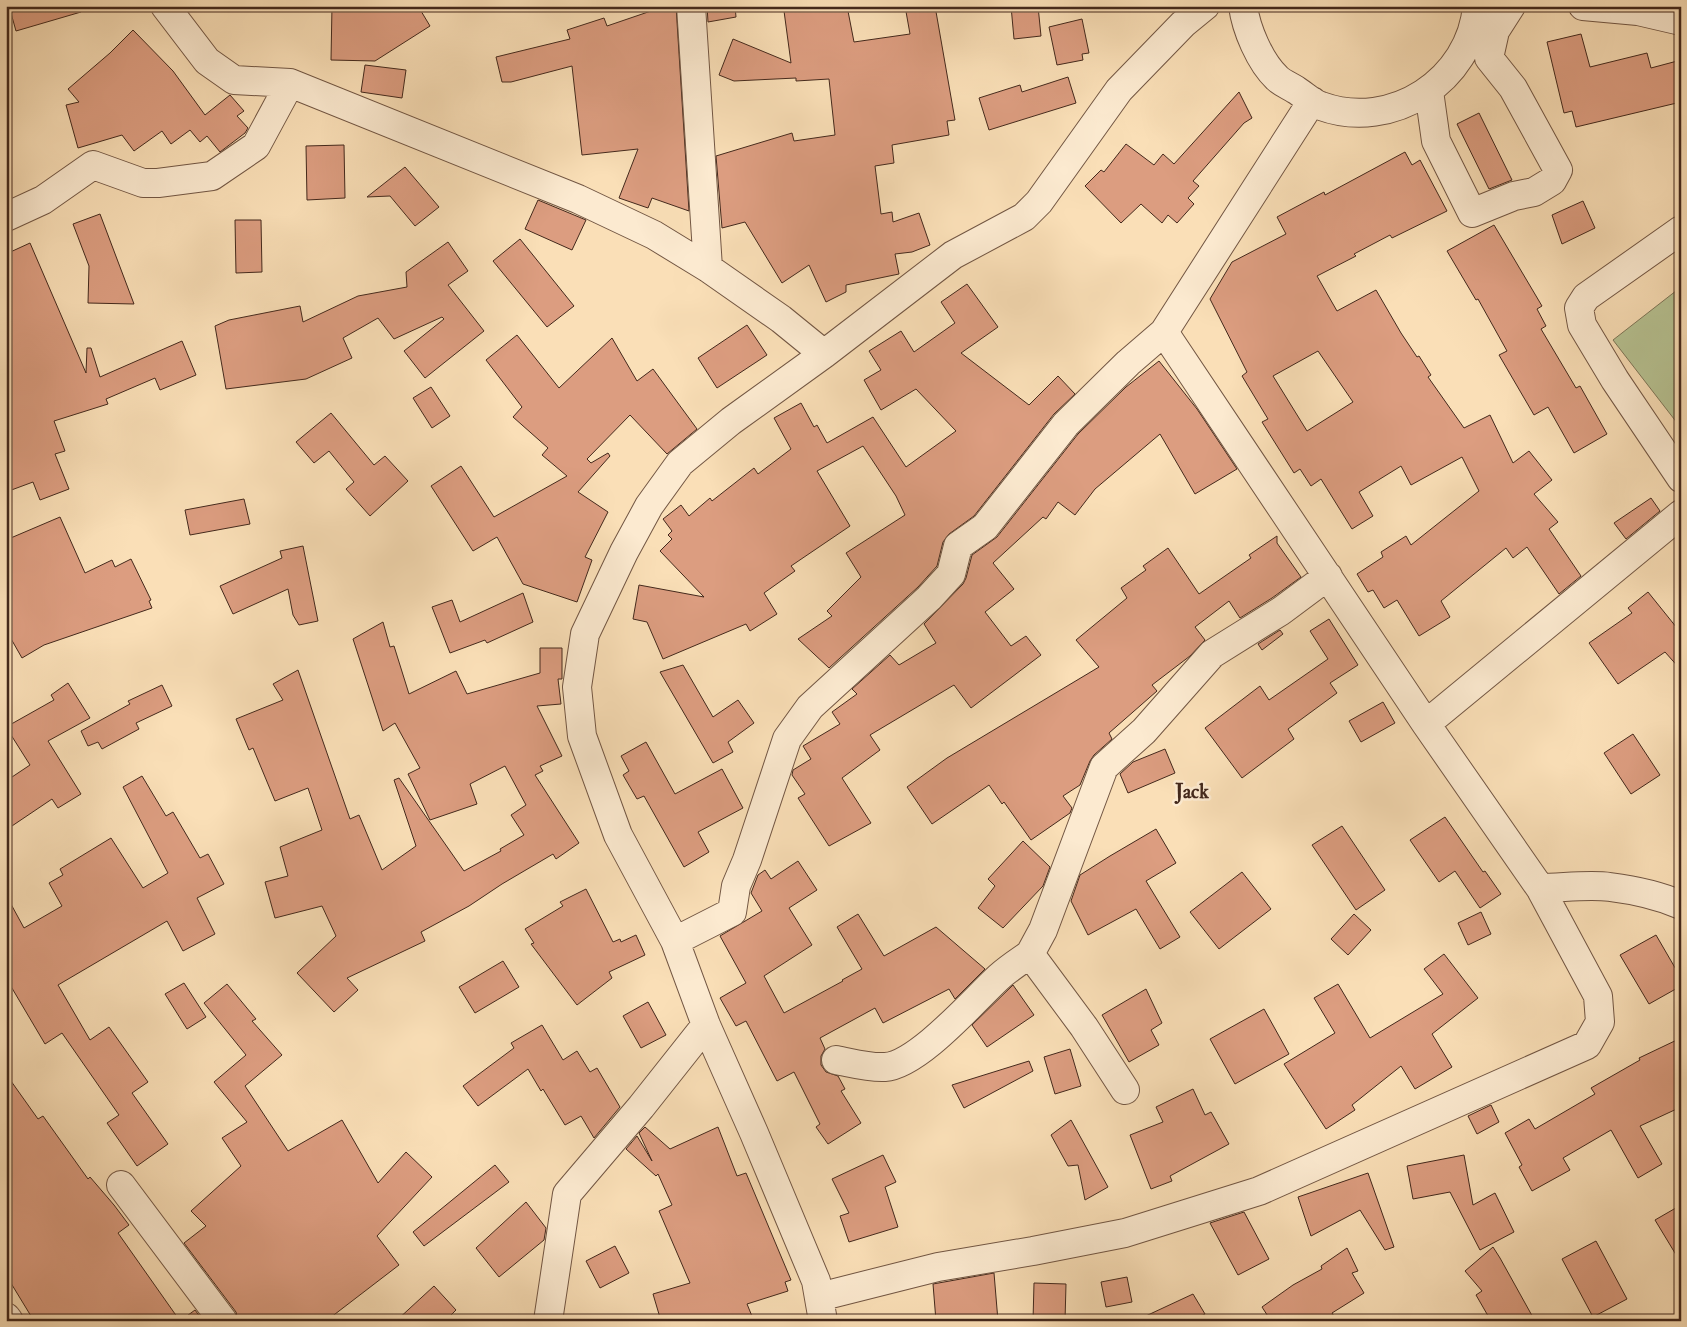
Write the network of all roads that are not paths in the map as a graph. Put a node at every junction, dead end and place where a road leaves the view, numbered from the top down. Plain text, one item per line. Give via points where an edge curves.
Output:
1 (165, 6) edge
2 (691, 6) edge
3 (1243, 6) edge
4 (1477, 6) edge
5 (1511, 6) edge
6 (1583, 6) edge
7 (1194, 9) edge
8 (1640, 9) edge
9 (1681, 21) edge
10 (290, 83) junction
11 (1428, 91) junction
12 (1312, 101) junction
13 (6, 217) edge
14 (1681, 230) edge
15 (708, 268) junction
16 (1164, 332) junction
17 (824, 354) junction
18 (1681, 478) edge
19 (1681, 514) edge
20 (1328, 576) junction
21 (1426, 724) junction
22 (1540, 888) junction
23 (1676, 907) edge
24 (675, 940) junction
25 (1030, 954) junction
26 (706, 1025) junction
27 (836, 1060) dead end
28 (1125, 1090) dead end
29 (121, 1185) dead end
30 (821, 1309) edge
31 (6, 1317) edge
32 (9, 1321) edge
33 (223, 1321) edge
34 (548, 1321) edge

1 - 10 street via 207,61 234,80
2 - 15 street
3 - 12 street via 1260,55 1277,78
4 - 11 street via 1470,38 1460,58
5 - 11 street via 1495,31 1489,58 1513,88 1558,170 1552,181 1534,192 1514,196 1472,213 1436,141
6 - 8 street
7 - 17 street via 1119,90 1039,202 1024,217 953,255
8 - 9 street
10 - 13 street via 256,146 212,176 143,183 93,165 43,200
10 - 15 street via 578,199 654,235
11 - 12 street via 1409,103 1365,113 1342,112
12 - 16 street
14 - 18 street via 1586,297 1579,308 1582,325 1614,380
15 - 17 street
16 - 20 street
16 - 24 street via 1066,424 985,527 958,546 952,574 810,707 787,738 736,886 732,912
17 - 24 street via 731,421 680,463 636,529 585,634 577,687 582,736 618,835
19 - 21 street
20 - 21 street
20 - 25 street via 1281,611 1212,654 1144,730 1104,767 1043,930
21 - 22 street
22 - 23 street via 1608,886 1647,893
22 - 30 street via 1598,996 1600,1022 1587,1045 1259,1191 1125,1233 938,1267
24 - 26 street
25 - 27 street via 1000,976 910,1059 887,1067
25 - 28 street
26 - 30 street via 813,1273
26 - 34 street via 642,1107 567,1194
29 - 33 street
31 - 32 street

